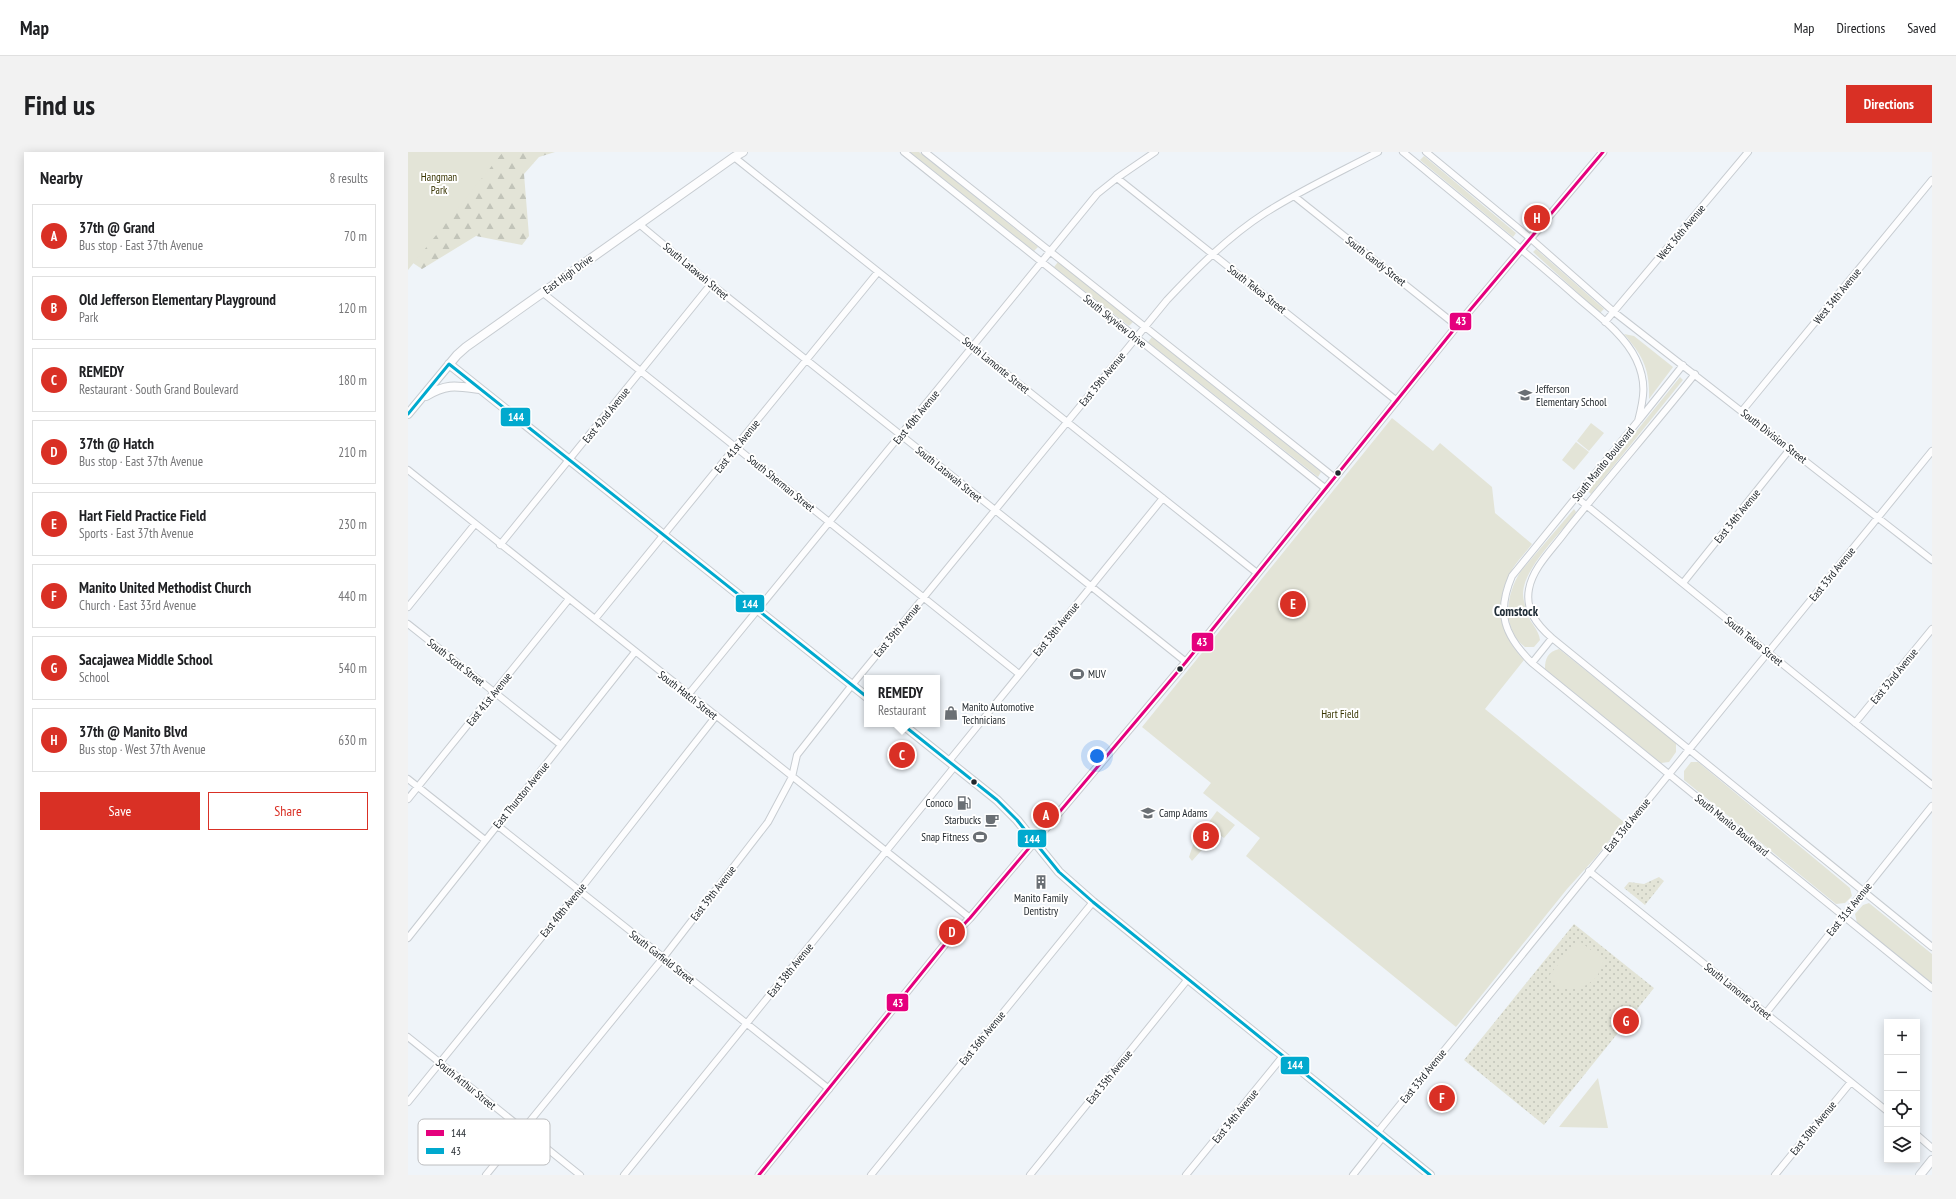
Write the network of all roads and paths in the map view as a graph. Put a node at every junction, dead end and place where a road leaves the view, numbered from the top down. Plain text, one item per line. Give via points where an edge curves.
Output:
1 (743, 152) edge
2 (904, 152) edge
3 (925, 152) edge
4 (1155, 152) edge
5 (1378, 152) edge
6 (1402, 152) edge
7 (1426, 152) edge
8 (1603, 152) edge
9 (1748, 152) edge
10 (734, 157) junction
11 (1117, 178) junction
12 (1932, 180) edge
13 (1294, 196) junction
14 (639, 224) junction
15 (1530, 238) junction
16 (1521, 249) junction
17 (1050, 251) junction
18 (1212, 254) junction
19 (1041, 262) junction
20 (878, 272) junction
21 (711, 284) junction
22 (542, 293) junction
23 (1614, 312) junction
24 (1604, 322) junction
25 (1457, 326) junction
26 (1144, 327) junction
27 (1136, 337) junction
28 (973, 347) junction
29 (806, 360) junction
30 (449, 364) junction
31 (1683, 365) junction
32 (640, 372) junction
33 (1695, 374) junction
34 (481, 390) junction
35 (1397, 400) junction
36 (419, 401) junction
37 (1742, 411) junction
38 (408, 414) edge
39 (1638, 421) junction
40 (1067, 422) junction
41 (900, 435) junction
42 (736, 447) junction
43 (1790, 449) junction
44 (1932, 451) edge
45 (570, 460) junction
46 (408, 470) edge
47 (1334, 478) junction
48 (1326, 489) junction
49 (1576, 497) junction
50 (1163, 498) junction
51 (1586, 505) junction
52 (995, 511) junction
53 (1878, 518) junction
54 (830, 523) junction
55 (475, 524) junction
56 (664, 535) junction
57 (500, 545) junction
58 (1932, 560) edge
59 (1257, 573) junction
60 (1683, 583) junction
61 (1090, 586) junction
62 (924, 598) junction
63 (569, 599) junction
64 (408, 607) edge
65 (758, 610) junction
66 (595, 619) junction
67 (408, 624) edge
68 (1932, 629) edge
69 (1552, 638) junction
70 (635, 652) junction
71 (1769, 652) junction
72 (1186, 662) junction
73 (1532, 663) junction
74 (1019, 674) junction
75 (852, 685) junction
76 (494, 692) junction
77 (688, 695) junction
78 (864, 695) edge
79 (716, 716) junction
80 (1856, 724) junction
81 (906, 727) edge
82 (561, 745) junction
83 (1689, 750) junction
84 (952, 763) junction
85 (1668, 774) junction
86 (792, 777) junction
87 (408, 780) edge
88 (1932, 785) edge
89 (418, 787) junction
90 (408, 798) edge
91 (1932, 806) edge
92 (497, 825) junction
93 (485, 840) junction
94 (1033, 841) junction
95 (886, 852) junction
96 (1589, 871) junction
97 (578, 891) junction
98 (1863, 891) junction
99 (1093, 902) junction
100 (1843, 916) junction
101 (970, 918) junction
102 (408, 936) edge
103 (1932, 947) edge
104 (663, 958) junction
105 (1188, 979) junction
106 (1932, 988) edge
107 (1766, 1013) junction
108 (747, 1023) junction
109 (408, 1037) edge
110 (1283, 1056) junction
111 (440, 1063) junction
112 (1851, 1082) junction
113 (829, 1089) junction
114 (408, 1102) edge
115 (1884, 1109) edge
116 (510, 1119) edge
117 (531, 1119) edge
118 (1380, 1135) junction
119 (1920, 1138) edge
120 (1932, 1148) edge
121 (550, 1151) edge
122 (1932, 1160) edge
123 (494, 1165) edge
124 (486, 1175) edge
125 (580, 1175) edge
126 (624, 1175) edge
127 (759, 1175) edge
128 (871, 1175) edge
129 (1030, 1175) edge
130 (1186, 1175) edge
131 (1353, 1175) edge
132 (1430, 1175) edge
133 (1774, 1175) edge
134 (1920, 1175) edge

1 - 10 main road, East High Drive
2 - 19 street, South Skyview Drive
3 - 17 street, South Skyview Drive
4 - 11 street, East 40th Avenue
5 - 13 street, East 39th Avenue
6 - 16 street, South Manito Boulevard
7 - 15 street
8 - 15 street
9 - 23 street, West 36th Avenue
10 - 14 main road, East High Drive
10 - 20 street, South Lamonte Street
11 - 17 street, East 40th Avenue via 1097,194
11 - 18 street, South Tekoa Street
12 - 37 street, West 34th Avenue
13 - 18 street, East 39th Avenue via 1264,213
13 - 25 street, South Gandy Street
14 - 21 street, South Latawah Street
14 - 22 main road, East High Drive
15 - 16 street
15 - 23 street
16 - 24 street, South Manito Boulevard
16 - 25 street
17 - 19 street, East 40th Avenue
17 - 26 street, South Skyview Drive
18 - 26 street, East 39th Avenue
18 - 35 street, South Tekoa Street
19 - 27 street, South Skyview Drive
19 - 28 street, East 40th Avenue
20 - 28 street, South Lamonte Street
20 - 29 street, East 41st Avenue
21 - 29 street, South Latawah Street
21 - 32 street, East 42nd Avenue
22 - 30 main road, East High Drive via 466,347
22 - 32 street, South Sherman Street
23 - 24 street
23 - 31 street, South Division Street
24 - 39 street, South Manito Boulevard via 1626,344 1642,373 1644,395
25 - 35 street
26 - 27 street, East 39th Avenue
26 - 47 street, South Skyview Drive
27 - 40 street, East 39th Avenue
27 - 48 street, South Skyview Drive
28 - 40 street, South Lamonte Street
28 - 41 street, East 40th Avenue
29 - 41 street, South Latawah Street
29 - 42 street, East 41st Avenue
30 - 34 main road
30 - 36 main road, East High Drive
31 - 33 street, South Division Street
31 - 39 street
32 - 42 street, South Sherman Street
32 - 45 street, East 42nd Avenue
33 - 37 street, South Division Street
33 - 51 street, South Manito Boulevard
34 - 36 main road via 457,385 448,386
34 - 45 main road
35 - 47 street
36 - 38 main road, East High Drive
37 - 43 street, South Division Street
39 - 49 street, South Manito Boulevard
40 - 50 street, South Lamonte Street
40 - 52 street, East 39th Avenue
41 - 52 street, South Latawah Street
41 - 54 street, East 40th Avenue
42 - 54 street, South Sherman Street
42 - 56 street, East 41st Avenue
43 - 53 street, South Division Street
43 - 60 street, East 34th Avenue
44 - 53 street, East 33rd Avenue
45 - 56 main road
45 - 57 street, East 42nd Avenue
46 - 55 street, South Hatch Street
47 - 48 street
48 - 59 street
49 - 51 street, South Tekoa Street
49 - 73 street, South Manito Boulevard via 1512,576 1504,598 1507,629 1518,649
50 - 59 street, South Lamonte Street
50 - 61 street, East 38th Avenue
51 - 60 street, South Tekoa Street
51 - 69 street, South Manito Boulevard via 1531,578 1528,591 1530,612 1541,629
52 - 61 street, South Latawah Street
52 - 62 street, East 39th Avenue
53 - 58 street, South Division Street
53 - 71 street, East 33rd Avenue
54 - 62 street, South Sherman Street
54 - 65 street, East 40th Avenue
55 - 57 street, South Hatch Street
55 - 64 street
56 - 65 main road
56 - 66 street, East 41st Avenue
57 - 63 street, South Hatch Street
59 - 72 street
60 - 71 street, South Tekoa Street
61 - 72 street, South Latawah Street
61 - 74 street, East 38th Avenue
62 - 74 street, South Sherman Street
62 - 75 street, East 39th Avenue
63 - 66 street, South Hatch Street
63 - 76 street, East 41st Avenue
65 - 75 main road
65 - 77 street, East 40th Avenue
66 - 70 street, South Hatch Street
67 - 76 street, South Scott Street
68 - 80 street, East 32nd Avenue
69 - 73 street
69 - 83 street, South Manito Boulevard
70 - 77 street, South Hatch Street
70 - 82 street, East Thurston Avenue
71 - 80 street, South Tekoa Street
71 - 83 street, East 33rd Avenue
72 - 94 street
73 - 85 street, South Manito Boulevard
74 - 84 street, East 38th Avenue
75 - 78 main road
75 - 86 street, East 39th Avenue via 797,755
76 - 82 street, South Scott Street
76 - 89 street, East 41st Avenue
77 - 79 street, South Hatch Street
79 - 86 street, South Hatch Street
79 - 97 street, East 40th Avenue
80 - 88 street, South Tekoa Street
81 - 84 main road
82 - 92 street, East Thurston Avenue
83 - 85 street, East 33rd Avenue
83 - 98 street, South Manito Boulevard
84 - 94 main road via 997,800
84 - 95 street, East 38th Avenue
85 - 96 street, East 33rd Avenue
85 - 100 street, South Manito Boulevard
86 - 95 street, South Hatch Street
86 - 104 street, East 39th Avenue via 768,822
87 - 89 street
89 - 90 street, East 41st Avenue
89 - 93 street
91 - 98 street, East 31st Avenue
92 - 93 street, East Thurston Avenue
92 - 97 street, South Garfield Street
93 - 102 street, East Thurston Avenue
94 - 99 main road via 1059,872
94 - 101 street
95 - 101 street, South Hatch Street
95 - 108 street, East 38th Avenue
96 - 107 street, South Lamonte Street
96 - 118 street, East 33rd Avenue
97 - 104 street, South Garfield Street
97 - 111 street, East 40th Avenue
98 - 100 street, East 31st Avenue
98 - 103 street, South Manito Boulevard
99 - 105 main road
99 - 128 street, East 36th Avenue
100 - 106 street, South Manito Boulevard
100 - 107 street, East 31st Avenue
101 - 113 street via 946,943
104 - 108 street, South Garfield Street
104 - 117 street, East 39th Avenue
105 - 110 main road
105 - 129 street, East 35th Avenue
107 - 112 street, South Lamonte Street
108 - 113 street, South Garfield Street
108 - 126 street, East 38th Avenue
109 - 111 street, South Arthur Street
110 - 118 main road
110 - 130 street, East 34th Avenue
111 - 114 street, East 40th Avenue
111 - 116 street, South Arthur Street
112 - 115 street, South Lamonte Street
112 - 133 street, East 30th Avenue
113 - 127 street
118 - 131 street, East 33rd Avenue
118 - 132 main road
119 - 120 street
121 - 125 street, South Arthur Street
122 - 134 main road
123 - 124 street, East 39th Avenue

